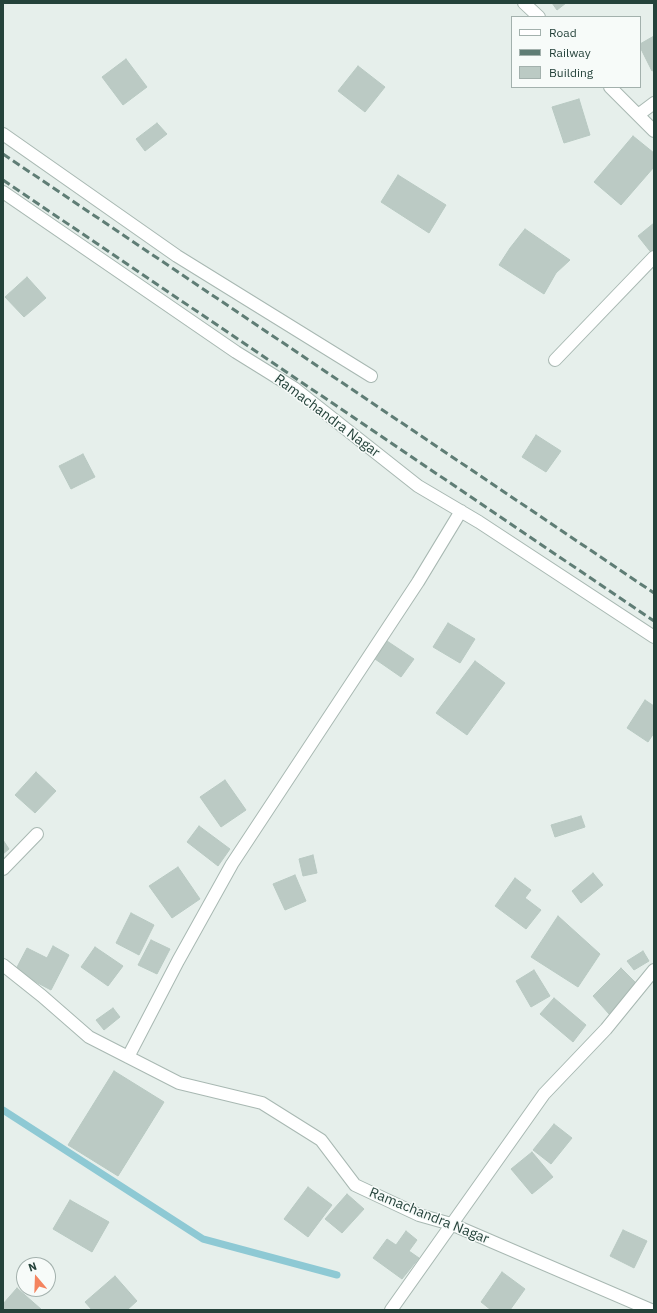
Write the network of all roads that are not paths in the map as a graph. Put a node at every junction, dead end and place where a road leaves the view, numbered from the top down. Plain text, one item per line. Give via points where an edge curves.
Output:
1 (524, 3) edge
2 (538, 16) edge
3 (611, 88) edge
4 (654, 103) edge
5 (638, 115) junction
6 (654, 131) edge
7 (3, 134) edge
8 (3, 192) edge
9 (654, 257) edge
10 (555, 360) dead end
11 (371, 376) dead end
12 (461, 511) junction
13 (654, 637) edge
14 (37, 834) dead end
15 (3, 869) edge
16 (3, 966) edge
17 (654, 970) edge
18 (128, 1058) junction
19 (451, 1224) junction
20 (391, 1310) edge
21 (651, 1310) edge

1 - 2 street
3 - 5 street
4 - 5 street
5 - 6 street
7 - 11 street via 177,256
8 - 12 street, Ramachandra Nagar via 216,339 294,388 418,486
9 - 10 street
12 - 13 street, Ramachandra Nagar
12 - 18 street via 418,582 232,864
14 - 15 street
16 - 18 street, Ramachandra Nagar via 88,1037
17 - 19 street via 606,1029 544,1094
18 - 19 street, Ramachandra Nagar via 180,1083 262,1103 321,1140 355,1185 419,1215
19 - 20 street
19 - 21 street, Ramachandra Nagar

